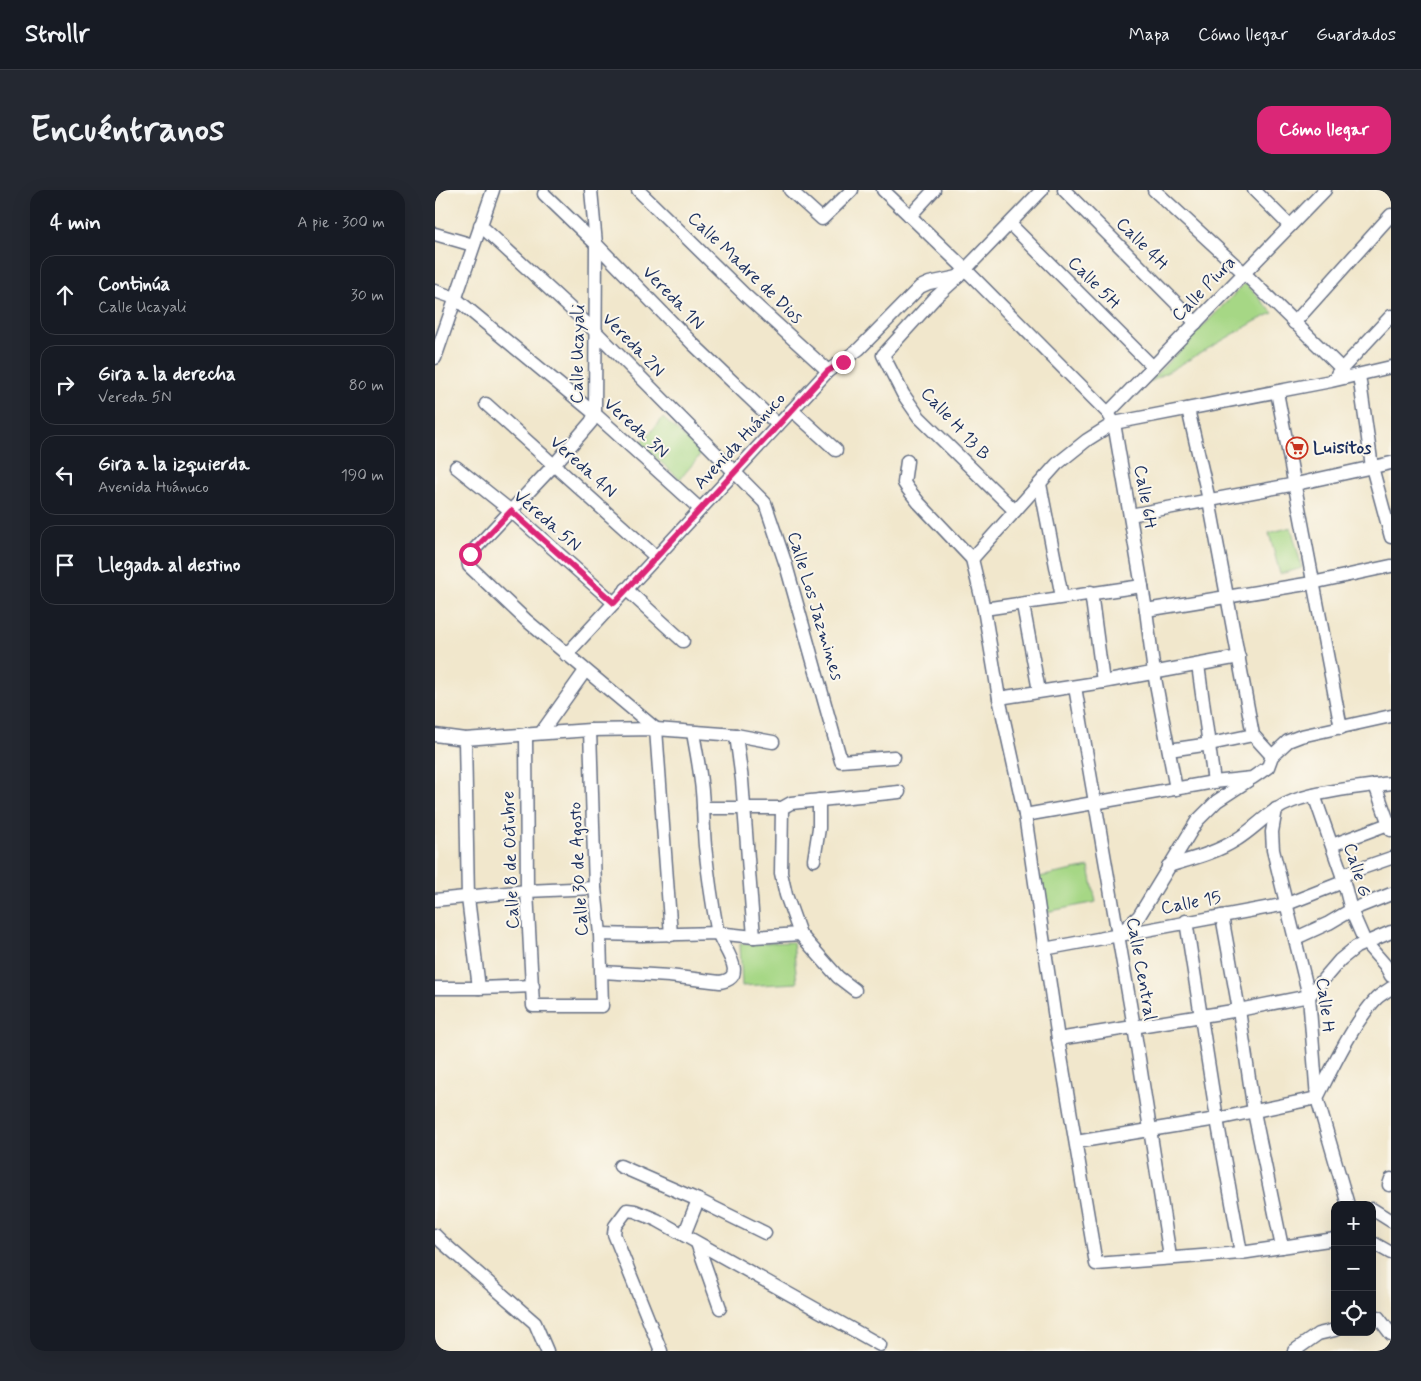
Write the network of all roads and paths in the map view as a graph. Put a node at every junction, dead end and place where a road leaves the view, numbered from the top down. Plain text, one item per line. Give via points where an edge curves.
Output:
1 (493, 190) edge
2 (591, 190) edge
3 (638, 190) edge
4 (790, 190) edge
5 (852, 190) edge
6 (883, 190) edge
7 (934, 190) edge
8 (1042, 190) edge
9 (1064, 190) edge
10 (1154, 190) edge
11 (1254, 190) edge
12 (1325, 190) edge
13 (544, 194) dead end
14 (1391, 215) edge
15 (910, 216) junction
16 (1010, 224) junction
17 (480, 225) junction
18 (1290, 226) junction
19 (435, 234) edge
20 (596, 244) junction
21 (473, 245) junction
22 (962, 273) junction
23 (1244, 273) junction
24 (435, 291) edge
25 (455, 298) junction
26 (1391, 316) edge
27 (1196, 323) junction
28 (1294, 323) junction
29 (596, 332) junction
30 (435, 358) edge
31 (1391, 367) edge
32 (1153, 368) junction
33 (1342, 369) junction
34 (828, 371) junction
35 (1359, 375) junction
36 (1331, 381) junction
37 (1277, 392) junction
38 (486, 404) dead end
39 (1189, 409) junction
40 (793, 410) junction
41 (595, 414) junction
42 (1111, 418) junction
43 (778, 425) junction
44 (836, 450) dead end
45 (907, 461) dead end
46 (1391, 464) edge
47 (554, 465) junction
48 (456, 467) dead end
49 (1372, 467) junction
50 (735, 472) junction
51 (1041, 484) junction
52 (1296, 484) junction
53 (1209, 500) junction
54 (700, 509) junction
55 (511, 511) junction
56 (1015, 511) junction
57 (1130, 515) junction
58 (1391, 537) edge
59 (656, 557) junction
60 (972, 559) junction
61 (1391, 566) edge
62 (1312, 583) junction
63 (1142, 586) junction
64 (626, 589) junction
65 (1091, 592) junction
66 (1227, 596) junction
67 (1062, 597) junction
68 (614, 603) junction
69 (1023, 605) junction
70 (983, 609) junction
71 (1146, 610) junction
72 (683, 641) dead end
73 (566, 655) junction
74 (1239, 657) junction
75 (1198, 665) junction
76 (585, 671) junction
77 (1154, 673) junction
78 (1103, 682) junction
79 (1075, 687) junction
80 (1039, 692) junction
81 (999, 698) junction
82 (1391, 716) edge
83 (1341, 728) junction
84 (656, 729) junction
85 (591, 730) junction
86 (541, 733) junction
87 (693, 733) junction
88 (526, 734) junction
89 (435, 735) edge
90 (736, 735) junction
91 (1253, 735) junction
92 (465, 739) junction
93 (773, 742) dead end
94 (1210, 744) junction
95 (1169, 750) junction
96 (1272, 756) junction
97 (894, 757) dead end
98 (1252, 778) junction
99 (1214, 782) junction
100 (1391, 783) edge
101 (1375, 785) junction
102 (1176, 789) junction
103 (899, 792) dead end
104 (1313, 796) junction
105 (819, 800) junction
106 (1094, 802) junction
107 (703, 808) junction
108 (744, 808) junction
109 (782, 808) junction
110 (1275, 809) junction
111 (1025, 815) junction
112 (1390, 825) edge
113 (1332, 846) junction
114 (1391, 858) edge
115 (814, 860) dead end
116 (1168, 866) junction
117 (1343, 879) junction
118 (595, 888) junction
119 (527, 891) junction
120 (1391, 894) edge
121 (468, 898) junction
122 (435, 900) edge
123 (1287, 904) junction
124 (1351, 910) junction
125 (1222, 916) junction
126 (1186, 922) junction
127 (1391, 932) edge
128 (717, 933) junction
129 (600, 934) junction
130 (801, 934) junction
131 (671, 935) junction
132 (755, 936) junction
133 (1117, 936) junction
134 (1296, 938) junction
135 (1365, 942) junction
136 (1044, 949) junction
137 (601, 972) junction
138 (1391, 976) edge
139 (533, 986) junction
140 (435, 988) edge
141 (479, 988) junction
142 (1391, 988) edge
143 (855, 990) dead end
144 (1309, 996) junction
145 (602, 1006) joint
146 (1239, 1010) junction
147 (1202, 1015) junction
148 (1134, 1027) junction
149 (1058, 1039) junction
150 (1317, 1098) junction
151 (1254, 1112) junction
152 (1217, 1119) junction
153 (1149, 1129) junction
154 (1075, 1142) junction
155 (620, 1166) dead end
156 (698, 1200) junction
157 (1348, 1201) edge
158 (1376, 1212) edge
159 (1391, 1221) edge
160 (765, 1233) dead end
161 (435, 1235) edge
162 (684, 1235) junction
163 (1331, 1240) edge
164 (697, 1242) junction
165 (1376, 1245) edge
166 (1282, 1247) junction
167 (1241, 1253) junction
168 (1391, 1253) edge
169 (1170, 1257) junction
170 (720, 1308) dead end
171 (1391, 1314) edge
172 (1376, 1318) edge
173 (1376, 1319) edge
174 (1331, 1331) edge
175 (1391, 1334) edge
176 (880, 1345) dead end
177 (547, 1351) edge
178 (661, 1351) edge
179 (1294, 1351) edge

1 - 17 street
2 - 20 street, Calle Ucayali
3 - 34 street, Calle Madre de Dios
4 - 5 street via 822,219
6 - 15 street
7 - 15 street
8 - 16 street
9 - 27 street, Calle 4H
10 - 23 street
11 - 18 street
12 - 18 street, Calle Piura
13 - 20 street, Vereda 1N
14 - 28 street
15 - 22 street
16 - 22 street
16 - 32 street, Calle 5H
17 - 21 street
17 - 29 street, Vereda 2N
18 - 23 street, Calle Piura
19 - 21 street
20 - 29 street, Calle Ucayali
20 - 43 street, Vereda 1N via 693,344
21 - 25 street
22 - 34 street, Avenida Huánuco via 920,287 859,349
22 - 42 street
22 - 56 street, Calle H 13 B via 883,356 919,417
23 - 27 street, Calle Piura
23 - 28 street
24 - 25 street
25 - 30 street
25 - 41 street, Vereda 3N
26 - 33 street
27 - 32 street, Calle Piura
28 - 33 street
29 - 41 street, Calle Ucayali
29 - 50 street, Vereda 2N
31 - 35 street
32 - 42 street, Calle Piura
33 - 36 street
34 - 40 street, Avenida Huánuco
35 - 36 street
35 - 49 street
36 - 37 street
37 - 39 street
37 - 52 street
38 - 47 street, Vereda 4N
39 - 42 street
39 - 53 street
40 - 43 street, Avenida Huánuco
40 - 44 street
41 - 47 street, Calle Ucayali
41 - 54 street, Vereda 3N
42 - 51 street via 1057,464
42 - 57 street, Calle 6H
43 - 50 street, Avenida Huánuco
45 - 60 street via 904,483
46 - 49 street
47 - 55 street, Calle Ucayali
47 - 59 street, Vereda 4N
48 - 55 street, Vereda 5N
49 - 52 street
49 - 58 street
50 - 54 street, Avenida Huánuco
50 - 97 street, Calle Los Jazmines via 765,503 789,575 841,761
51 - 56 street
51 - 67 street
52 - 53 street
52 - 62 street
53 - 57 street
53 - 66 street
54 - 59 street, Avenida Huánuco
55 - 68 street, Vereda 5N
55 - 73 street, Calle Ucayali via 470,554 469,566
56 - 60 street
57 - 63 street, Calle 6H
59 - 64 street, Avenida Huánuco
60 - 70 street
61 - 62 street
62 - 66 street
62 - 83 street
63 - 65 street
63 - 71 street, Calle 6H
64 - 68 street, Avenida Huánuco
64 - 72 street
65 - 67 street
65 - 78 street
66 - 71 street
66 - 74 street
67 - 69 street
68 - 73 street, Avenida Huánuco
69 - 70 street
69 - 80 street
70 - 81 street
71 - 77 street, Calle 6H
73 - 76 street
74 - 75 street
74 - 91 street
75 - 77 street
75 - 94 street
76 - 84 street
76 - 86 street
77 - 78 street
77 - 95 street, Calle 6H
78 - 79 street
79 - 80 street
79 - 106 street, Calle Central
80 - 81 street
81 - 111 street
82 - 83 street
83 - 96 street via 1301,736
84 - 85 street
84 - 87 street
84 - 131 street
85 - 86 street
85 - 118 street, Calle 30 de Agosto
86 - 88 street
87 - 90 street
87 - 107 street
88 - 92 street
88 - 119 street, Calle 8 de Octubre
89 - 92 street
90 - 93 street
90 - 108 street
91 - 94 street
91 - 96 street
92 - 121 street
94 - 95 street
94 - 99 street
95 - 102 street, Calle 6H
96 - 98 street via 1268,767
98 - 99 street
98 - 116 street via 1217,801 1197,821
99 - 102 street
100 - 101 street
101 - 104 street
101 - 112 street
102 - 106 street
103 - 105 street
104 - 110 street
104 - 113 street, Calle G
105 - 109 street via 791,803
105 - 115 street
106 - 111 street
106 - 133 street, Calle Central
107 - 108 street
107 - 128 street
108 - 109 street
108 - 132 street
109 - 130 street via 781,873
110 - 116 street via 1228,845
110 - 123 street, Calle H via 1273,850
111 - 136 street
112 - 113 street
113 - 117 street, Calle G
114 - 117 street, Calle 15
116 - 133 street via 1139,916
117 - 123 street, Calle 15
117 - 124 street, Calle G
118 - 119 street
118 - 129 street, Calle 30 de Agosto
119 - 121 street
119 - 139 street, Calle 8 de Octubre
120 - 124 street
121 - 122 street
121 - 141 street
123 - 125 street, Calle 15
123 - 134 street, Calle H
124 - 134 street
124 - 135 street, Calle G
125 - 126 street, Calle 15
125 - 146 street
126 - 133 street, Calle 15
126 - 147 street
127 - 135 street
128 - 131 street
128 - 132 street
128 - 137 street via 730,954 734,968 727,981
129 - 131 street
129 - 137 street, Calle 30 de Agosto
130 - 132 street
130 - 143 street via 838,978
133 - 136 street, Calle 15
133 - 148 street, Calle Central
134 - 144 street, Calle H
135 - 138 street, Calle G
135 - 144 street via 1339,960
136 - 149 street
137 - 145 street, Calle 30 de Agosto
139 - 141 street
139 - 145 street, Calle 8 de Octubre via 533,1006
140 - 141 street
142 - 150 street via 1376,999 1361,1019
144 - 146 street
144 - 150 street, Calle H
146 - 147 street
146 - 151 street
147 - 148 street
147 - 152 street
148 - 149 street
148 - 153 street, Calle Central
149 - 154 street
150 - 151 street
150 - 157 street, Calle H
151 - 152 street
151 - 166 street
152 - 153 street
152 - 167 street
153 - 154 street
153 - 169 street, Calle Central
154 - 169 street via 1096,1264
155 - 156 street
156 - 160 street
156 - 162 street
158 - 159 street
161 - 177 street via 535,1323
162 - 164 street
162 - 178 street via 635,1211 627,1210 615,1226 615,1234
163 - 166 street
164 - 170 street
164 - 176 street
165 - 168 street
166 - 167 street
167 - 169 street
171 - 172 street
173 - 175 street
174 - 179 street via 1319,1334

